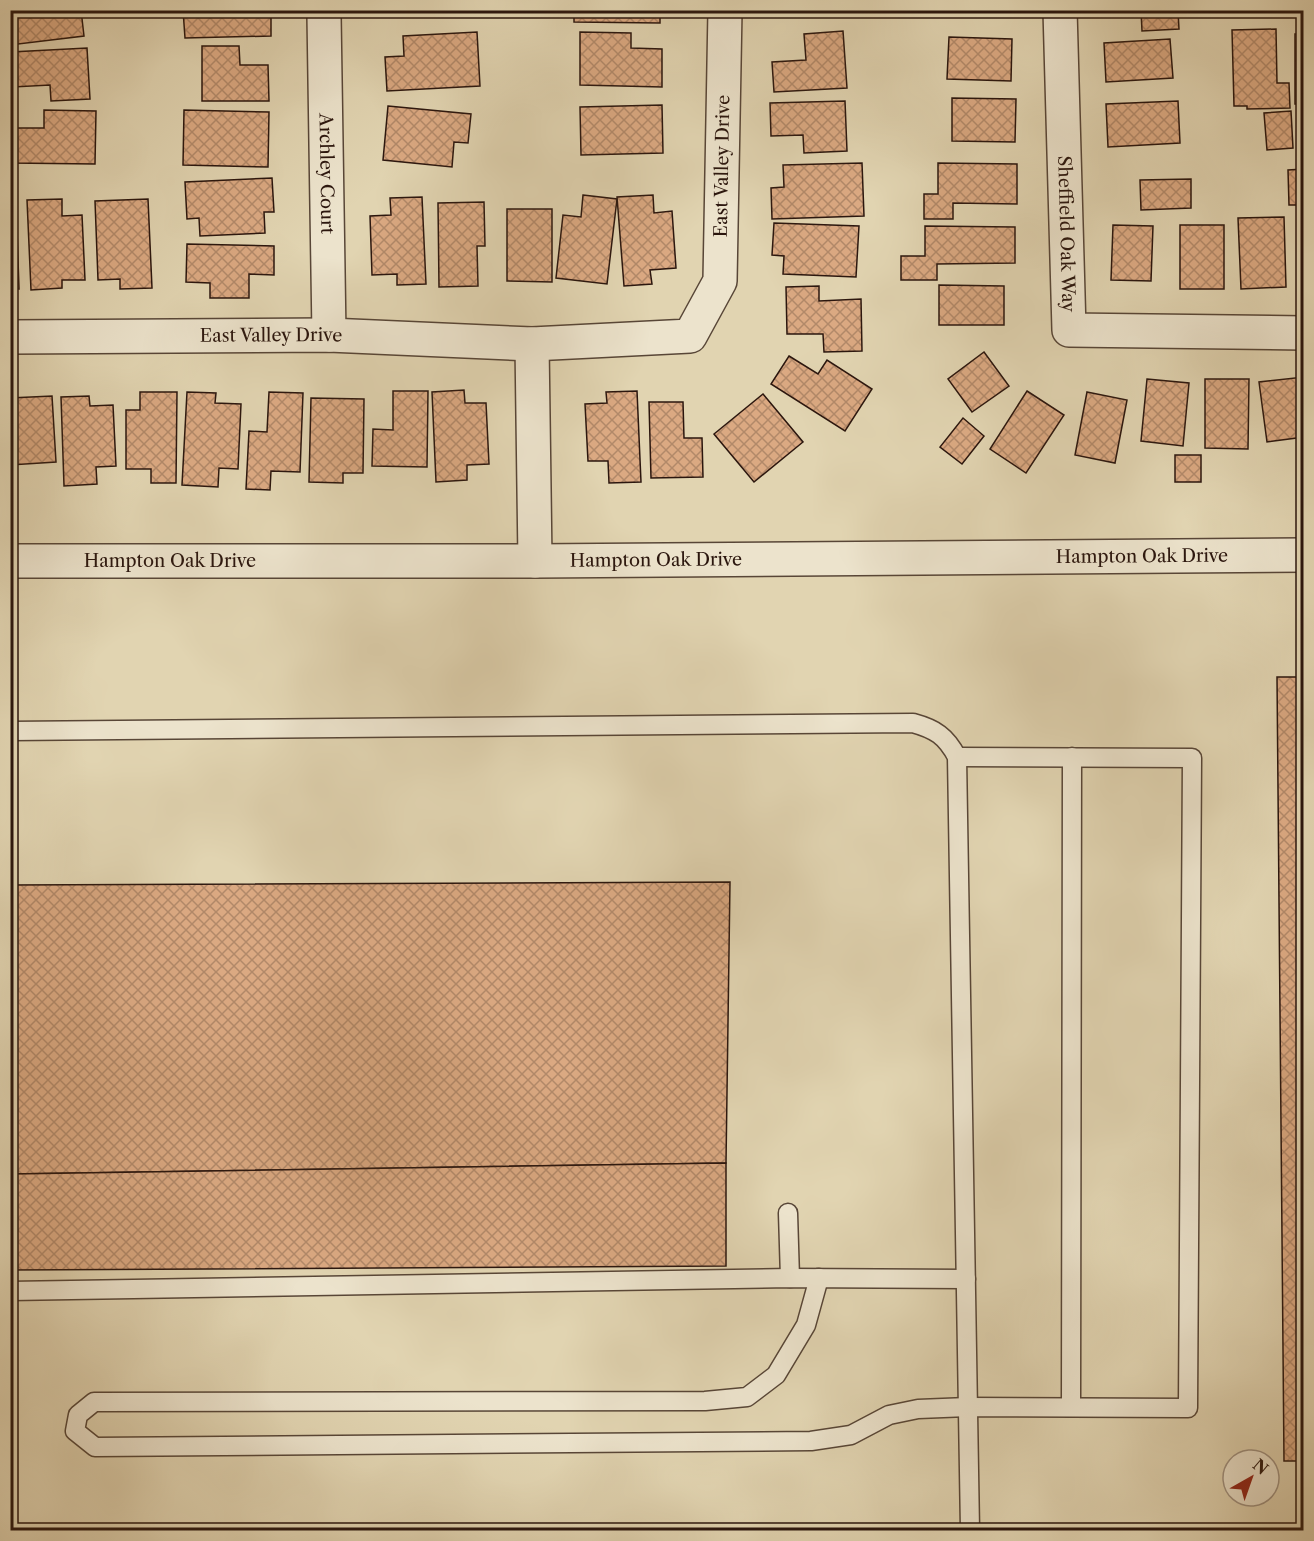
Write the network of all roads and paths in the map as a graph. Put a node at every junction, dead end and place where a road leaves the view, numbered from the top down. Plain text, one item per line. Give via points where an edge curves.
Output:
1 (326, 10) edge
2 (725, 10) edge
3 (1060, 10) edge
4 (1304, 333) edge
5 (329, 335) junction
6 (10, 338) edge
7 (532, 344) junction
8 (1304, 555) edge
9 (10, 561) edge
10 (535, 561) junction
11 (10, 732) edge
12 (957, 757) junction
13 (1072, 758) junction
14 (788, 1213) dead end
15 (790, 1278) junction
16 (819, 1278) junction
17 (966, 1279) junction
18 (10, 1291) edge
19 (968, 1407) junction
20 (1071, 1407) junction
21 (970, 1530) edge

1 - 5 street, Archley Court
2 - 7 street, East Valley Drive via 720,281 690,336
3 - 4 street, Sheffield Oak Way via 1069,330
5 - 6 street, East Valley Drive
5 - 7 street, East Valley Drive
7 - 10 street
8 - 10 street, Hampton Oak Drive
9 - 10 street, Hampton Oak Drive
11 - 12 lane via 913,723 939,734
12 - 13 lane
12 - 17 lane
13 - 20 lane
13 - 20 lane via 1192,758 1188,1408
14 - 15 lane
15 - 16 lane
15 - 18 lane
16 - 17 lane
16 - 19 lane via 806,1325 776,1375 747,1397 705,1401 94,1402 78,1415 75,1431 95,1447 811,1441 851,1435 889,1415 918,1409
17 - 19 lane
19 - 20 lane
19 - 21 lane

